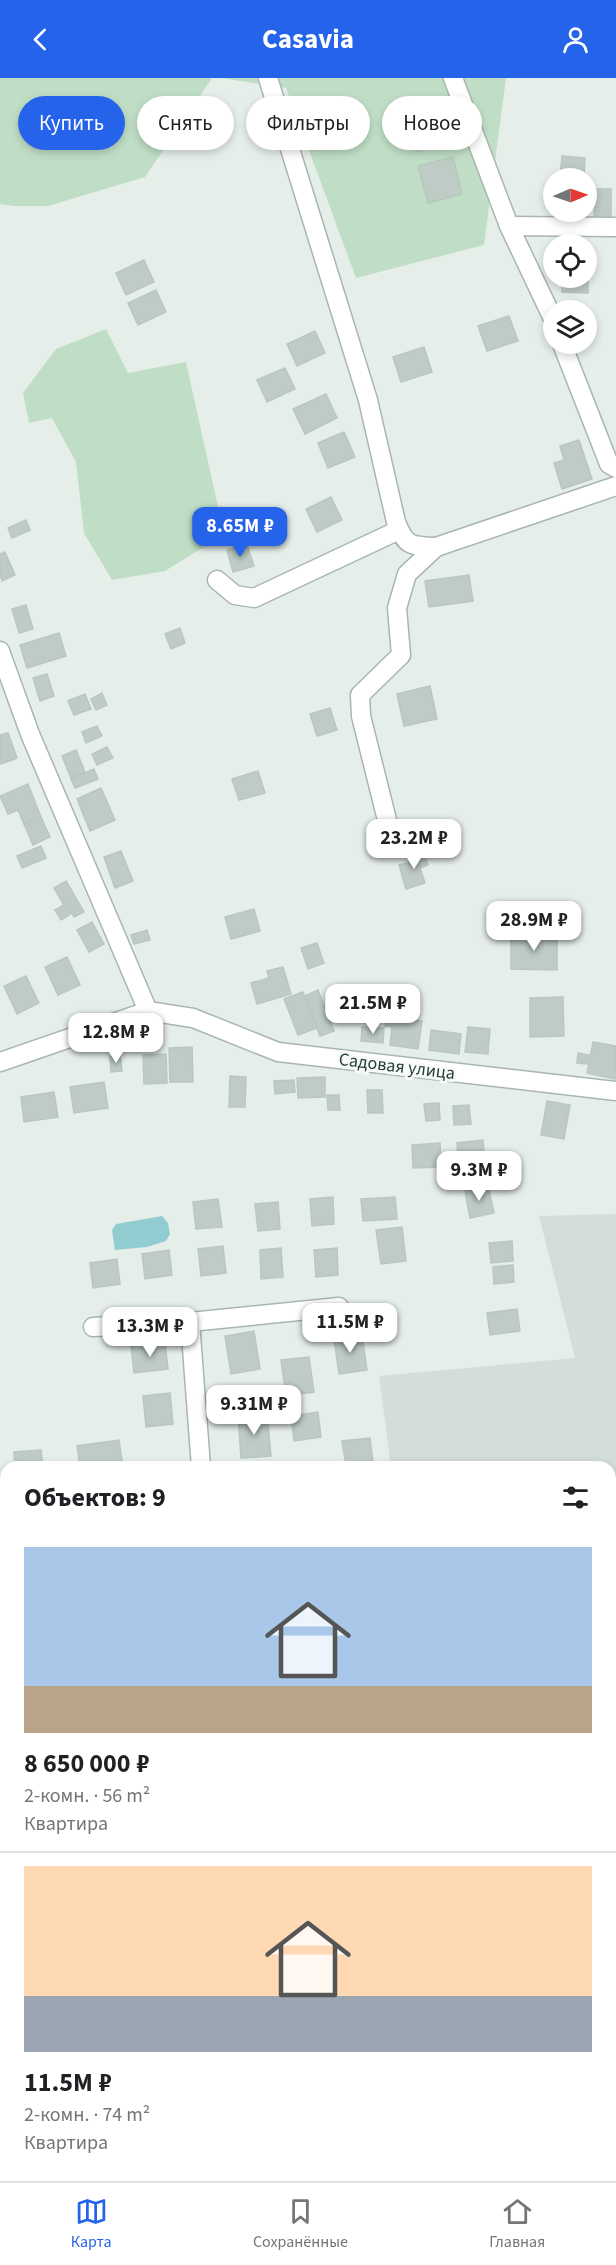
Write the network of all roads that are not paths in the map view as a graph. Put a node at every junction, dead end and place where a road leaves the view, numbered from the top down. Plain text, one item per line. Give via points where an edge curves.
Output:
1 (268, 78) edge
2 (453, 78) edge
3 (509, 226) junction
4 (616, 227) edge
5 (544, 300) edge
6 (566, 354) edge
7 (616, 468) edge
8 (616, 486) edge
9 (399, 530) junction
10 (436, 547) junction
11 (217, 580) dead end
12 (0, 651) edge
13 (390, 832) dead end
14 (148, 1011) junction
15 (0, 1062) edge
16 (616, 1091) edge
17 (339, 1307) dead end
18 (190, 1322) junction
19 (93, 1327) dead end
20 (201, 1461) edge

1 - 9 street via 368,400
2 - 3 street
3 - 4 street
3 - 5 street
6 - 7 street via 609,464
8 - 10 street
9 - 10 street via 403,539 414,546
9 - 11 street via 254,598 235,595
10 - 13 street via 407,574 397,608 401,655 360,695 361,716
12 - 14 street via 30,735
14 - 15 street, Садовая улица
14 - 16 street, Садовая улица via 193,1017 278,1052
17 - 18 street
18 - 19 street
18 - 20 street

